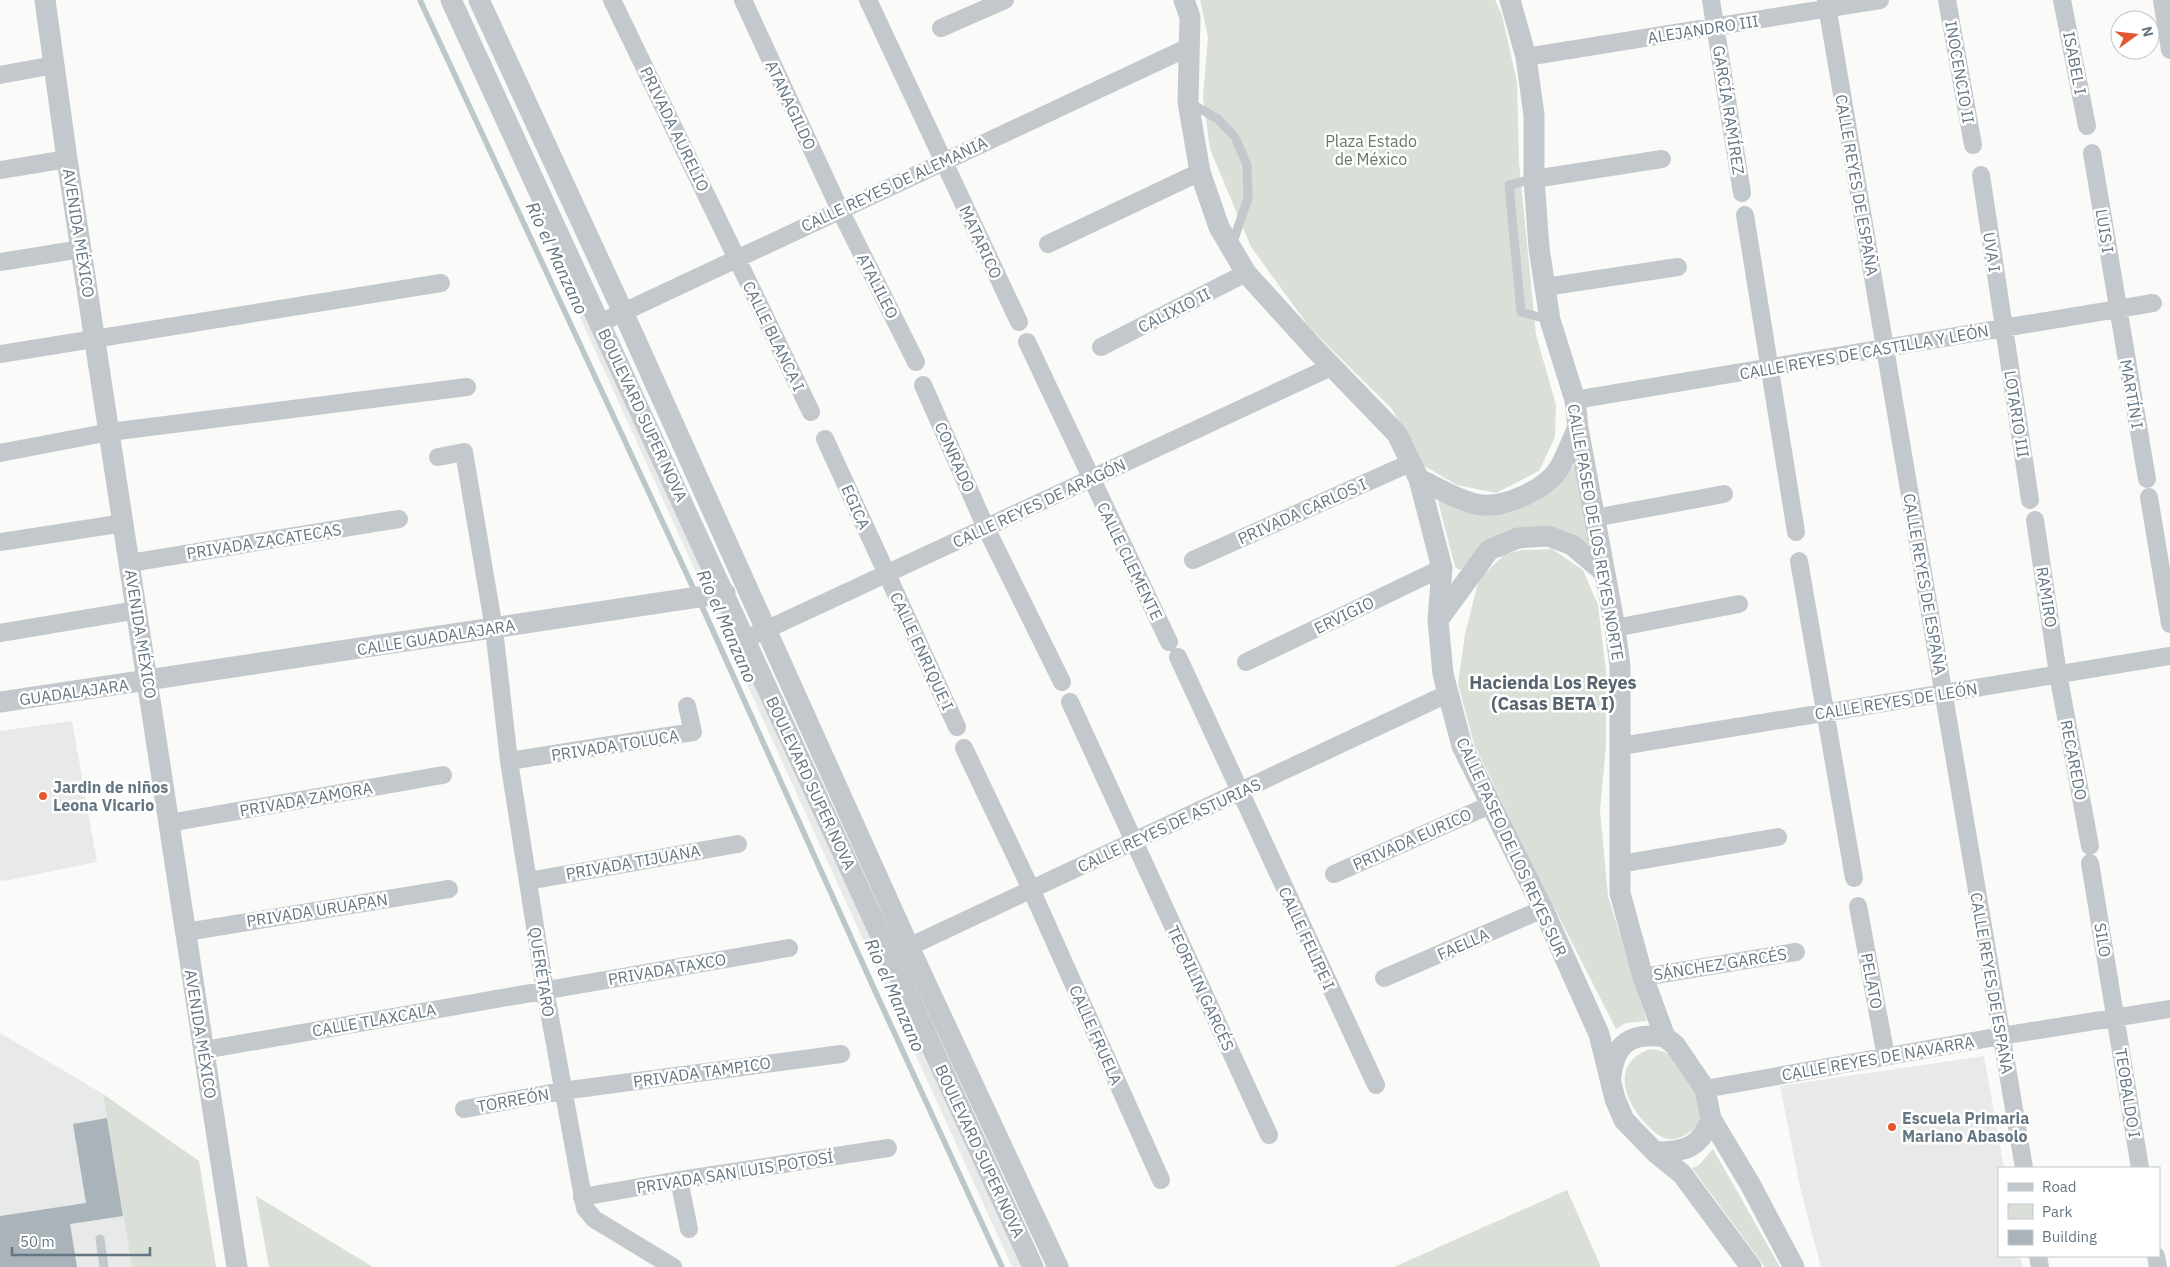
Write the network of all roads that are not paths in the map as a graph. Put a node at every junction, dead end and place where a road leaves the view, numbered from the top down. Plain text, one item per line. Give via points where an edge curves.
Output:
1 (45, 0) edge
2 (451, 0) edge
3 (479, 0) edge
4 (612, 0) edge
5 (743, 0) edge
6 (868, 0) edge
7 (1005, 0) edge
8 (1184, 0) edge
9 (1510, 0) edge
10 (1711, 0) edge
11 (1880, 0) edge
12 (1947, 0) edge
13 (2062, 0) edge
14 (2162, 0) edge
15 (1827, 4) edge
16 (1716, 27) junction
17 (941, 28) dead end
18 (1189, 47) junction
19 (2170, 50) edge
20 (1526, 57) junction
21 (54, 65) junction
22 (0, 75) edge
23 (1188, 102) junction
24 (2087, 126) dead end
25 (1972, 144) dead end
26 (2092, 153) dead end
27 (67, 159) junction
28 (1662, 159) dead end
29 (942, 162) junction
30 (0, 170) edge
31 (1200, 172) junction
32 (1981, 175) dead end
33 (1534, 179) junction
34 (1742, 193) dead end
35 (840, 210) junction
36 (1745, 215) dead end
37 (1048, 244) dead end
38 (1231, 248) junction
39 (81, 249) junction
40 (737, 259) junction
41 (0, 262) edge
42 (1678, 267) dead end
43 (1246, 273) junction
44 (441, 283) dead end
45 (1545, 287) junction
46 (2153, 303) dead end
47 (2117, 309) junction
48 (624, 312) junction
49 (1550, 320) junction
50 (1019, 322) dead end
51 (600, 323) junction
52 (2004, 328) junction
53 (96, 338) junction
54 (1027, 342) dead end
55 (1101, 347) dead end
56 (1885, 348) junction
57 (0, 354) edge
58 (916, 362) dead end
59 (1333, 366) junction
60 (1770, 367) junction
61 (923, 385) dead end
62 (467, 386) dead end
63 (1575, 400) junction
64 (810, 412) dead end
65 (1578, 428) junction
66 (110, 432) junction
67 (825, 439) dead end
68 (0, 452) edge
69 (438, 457) dead end
70 (1415, 471) junction
71 (1091, 479) junction
72 (2147, 479) dead end
73 (1724, 494) dead end
74 (2149, 497) dead end
75 (2030, 500) dead end
76 (1594, 518) junction
77 (399, 519) dead end
78 (2035, 520) dead end
79 (124, 522) junction
80 (986, 528) junction
81 (1796, 532) dead end
82 (0, 542) edge
83 (1193, 560) dead end
84 (1799, 561) dead end
85 (130, 562) junction
86 (1442, 568) junction
87 (1605, 573) junction
88 (886, 575) junction
89 (719, 594) junction
90 (1739, 604) dead end
91 (137, 610) junction
92 (1438, 620) junction
93 (2170, 624) edge
94 (494, 628) junction
95 (1615, 628) junction
96 (767, 630) junction
97 (0, 632) edge
98 (746, 640) junction
99 (2170, 656) edge
100 (1246, 662) dead end
101 (2058, 674) junction
102 (148, 681) junction
103 (1062, 682) dead end
104 (1943, 693) junction
105 (1447, 694) junction
106 (0, 702) edge
107 (1070, 702) dead end
108 (687, 706) dead end
109 (1825, 712) junction
110 (957, 727) dead end
111 (1621, 746) junction
112 (964, 748) dead end
113 (509, 761) junction
114 (443, 776) dead end
115 (1239, 792) junction
116 (1490, 805) junction
117 (169, 823) junction
118 (1778, 837) dead end
119 (1133, 841) junction
120 (738, 844) dead end
121 (2090, 854) joint
122 (1620, 864) junction
123 (1334, 874) dead end
124 (1854, 878) dead end
125 (528, 881) junction
126 (449, 889) dead end
127 (1031, 889) junction
128 (1858, 906) dead end
129 (1542, 909) junction
130 (186, 932) junction
131 (789, 948) dead end
132 (899, 951) junction
133 (1796, 952) dead end
134 (1643, 977) junction
135 (1384, 978) dead end
136 (545, 990) junction
137 (2170, 1009) edge
138 (2115, 1018) junction
139 (2001, 1036) junction
140 (1665, 1037) junction
141 (204, 1050) junction
142 (841, 1054) dead end
143 (1886, 1057) junction
144 (1611, 1076) junction
145 (1376, 1085) dead end
146 (1705, 1089) junction
147 (562, 1091) junction
148 (464, 1108) dead end
149 (1711, 1119) junction
150 (1269, 1135) dead end
151 (888, 1148) dead end
152 (1655, 1152) junction
153 (2024, 1167) edge
154 (2140, 1167) edge
155 (679, 1180) junction
156 (1161, 1180) dead end
157 (582, 1197) junction
158 (689, 1229) dead end
159 (100, 1239) dead end
160 (104, 1267) edge
161 (237, 1267) edge
162 (673, 1267) edge
163 (1033, 1267) edge
164 (1058, 1267) edge
165 (1751, 1267) edge
166 (1794, 1267) edge

1 - 21 street, AVENIDA MÉXICO
2 - 51 street, BOULEVARD SUPER NOVA
3 - 48 street, BOULEVARD SUPER NOVA
4 - 40 street, PRIVADA AURELIO
5 - 35 street, ATANAGILDO
6 - 29 street, MATARICO
7 - 17 street
8 - 18 street, CALLE PASEO DE LOS REYES SUR via 1190,17
9 - 20 street, CALLE PASEO DE LOS REYES NORTE
10 - 16 street, GARCÍA RAMÍREZ
11 - 15 street, ALEJANDRO III
12 - 25 street, INOCENCIO II
13 - 24 street, ISABEL I
14 - 19 street
15 - 16 street, ALEJANDRO III
15 - 56 street, CALLE REYES DE ESPAÑA
16 - 20 street, ALEJANDRO III
16 - 34 street, GARCÍA RAMÍREZ
18 - 23 street, CALLE PASEO DE LOS REYES SUR
18 - 29 street, CALLE REYES DE ALEMANIA
20 - 33 street, CALLE PASEO DE LOS REYES NORTE via 1534,115
21 - 22 street
21 - 27 street, AVENIDA MÉXICO
23 - 31 street, CALLE PASEO DE LOS REYES SUR
23 - 38 lane via 1218,119 1235,137 1247,165 1248,198
26 - 47 street, LUIS I
27 - 30 street
27 - 39 street, AVENIDA MÉXICO
28 - 33 street
29 - 35 street, CALLE REYES DE ALEMANIA
29 - 50 street, MATARICO
31 - 37 street
31 - 38 street, CALLE PASEO DE LOS REYES SUR via 1220,228
32 - 52 street, UVA I
33 - 45 street, CALLE PASEO DE LOS REYES NORTE
33 - 49 lane via 1509,185 1521,312
35 - 40 street, CALLE REYES DE ALEMANIA
35 - 58 street, ATALILEO
36 - 60 street
38 - 43 street, CALLE PASEO DE LOS REYES SUR
39 - 41 street
39 - 53 street, AVENIDA MÉXICO
40 - 48 street, CALLE REYES DE ALEMANIA
40 - 64 street, CALLE BLANCA I
42 - 45 street
43 - 55 street, CALIXIO II
43 - 59 street, CALLE PASEO DE LOS REYES SUR
44 - 53 street
45 - 49 street, CALLE PASEO DE LOS REYES NORTE
46 - 47 street, CALLE REYES DE CASTILLA Y LEÓN
47 - 52 street, CALLE REYES DE CASTILLA Y LEÓN
47 - 72 street, MARTÍN I
48 - 51 street, CALLE REYES DE ALEMANIA
48 - 96 street, BOULEVARD SUPER NOVA
49 - 63 street, CALLE PASEO DE LOS REYES NORTE
51 - 89 street, BOULEVARD SUPER NOVA
52 - 56 street, CALLE REYES DE CASTILLA Y LEÓN
52 - 75 street, LOTARIO III
53 - 57 street
53 - 66 street, AVENIDA MÉXICO
54 - 71 street, CALLE CLEMENTE
56 - 60 street, CALLE REYES DE CASTILLA Y LEÓN
56 - 104 street, CALLE REYES DE ESPAÑA
59 - 70 street, CALLE PASEO DE LOS REYES SUR via 1397,434
59 - 71 street, CALLE REYES DE ARAGÓN
60 - 63 street, CALLE REYES DE CASTILLA Y LEÓN
60 - 81 street
61 - 80 street, CONRADO
62 - 66 street
63 - 65 street, CALLE PASEO DE LOS REYES NORTE
65 - 70 street via 1558,470 1526,495 1503,503 1476,504
65 - 76 street, CALLE PASEO DE LOS REYES NORTE
66 - 68 street
66 - 79 street, AVENIDA MÉXICO
67 - 88 street, EGICA
69 - 94 street, QUERÉTARO via 464,452
70 - 83 street, PRIVADA CARLOS I
70 - 86 street, CALLE PASEO DE LOS REYES SUR
71 - 80 street, CALLE REYES DE ARAGÓN
71 - 115 street, CALLE CLEMENTE
73 - 76 street
74 - 93 street
76 - 87 street, CALLE PASEO DE LOS REYES NORTE
77 - 85 street, PRIVADA ZACATECAS
78 - 101 street, RAMIRO
79 - 82 street
79 - 85 street, AVENIDA MÉXICO
80 - 88 street, CALLE REYES DE ARAGÓN
80 - 103 street, CONRADO
84 - 109 street
85 - 91 street, AVENIDA MÉXICO
86 - 92 street, CALLE PASEO DE LOS REYES SUR
86 - 100 street, ERVIGIO
87 - 92 street via 1564,542 1548,536 1518,538 1489,550
87 - 95 street, CALLE PASEO DE LOS REYES NORTE
88 - 96 street, CALLE REYES DE ARAGÓN
88 - 110 street, CALLE ENRIQUE I
89 - 94 street, CALLE GUADALAJARA
89 - 98 street, BOULEVARD SUPER NOVA
90 - 95 street
91 - 97 street
91 - 102 street, AVENIDA MÉXICO
92 - 105 street, CALLE PASEO DE LOS REYES SUR
94 - 102 street, CALLE GUADALAJARA
94 - 113 street, QUERÉTARO
95 - 111 street, CALLE PASEO DE LOS REYES NORTE via 1620,666
96 - 98 street, CALLE REYES DE ARAGÓN
96 - 132 street, BOULEVARD SUPER NOVA
98 - 132 street, BOULEVARD SUPER NOVA
99 - 101 street, CALLE REYES DE LEÓN
101 - 104 street, CALLE REYES DE LEÓN
101 - 121 street, RECAREDO
102 - 106 street, GUADALAJARA
102 - 117 street, AVENIDA MÉXICO
104 - 109 street, CALLE REYES DE LEÓN
104 - 139 street, CALLE REYES DE ESPAÑA
105 - 115 street, CALLE REYES DE ASTURIAS
105 - 116 street, CALLE PASEO DE LOS REYES SUR via 1462,746
107 - 119 street, TEORILIN GARCÉS
108 - 113 street, PRIVADA TOLUCA via 693,732
109 - 111 street, CALLE REYES DE LEÓN
109 - 124 street
111 - 122 street, CALLE PASEO DE LOS REYES NORTE
112 - 127 street, CALLE FRUELA
113 - 125 street, QUERÉTARO
114 - 117 street, PRIVADA ZAMORA
115 - 119 street, CALLE REYES DE ASTURIAS
115 - 145 street, CALLE FELIPE I
116 - 123 street, PRIVADA EURICO
116 - 129 street, CALLE PASEO DE LOS REYES SUR
117 - 130 street, AVENIDA MÉXICO
118 - 122 street
119 - 127 street, CALLE REYES DE ASTURIAS
119 - 150 street, TEORILIN GARCÉS
120 - 125 street, PRIVADA TIJUANA
121 - 138 street, SILO
122 - 134 street, CALLE PASEO DE LOS REYES NORTE via 1620,893
125 - 136 street, QUERÉTARO
126 - 130 street, PRIVADA URUAPAN
127 - 132 street, CALLE REYES DE ASTURIAS
127 - 156 street, CALLE FRUELA
128 - 143 street, PELATO
129 - 135 street, FAELLA
129 - 144 street, CALLE PASEO DE LOS REYES SUR via 1599,1034
130 - 141 street, AVENIDA MÉXICO
131 - 136 street, PRIVADA TAXCO
132 - 163 street, BOULEVARD SUPER NOVA
132 - 164 street, BOULEVARD SUPER NOVA
133 - 134 street, SÁNCHEZ GARCÉS
134 - 140 street, CALLE PASEO DE LOS REYES NORTE
136 - 141 street, CALLE TLAXCALA
136 - 147 street, QUERÉTARO
137 - 138 street, CALLE REYES DE NAVARRA
138 - 139 street, CALLE REYES DE NAVARRA
138 - 154 street, TEOBALDO I
139 - 143 street, CALLE REYES DE NAVARRA
139 - 153 street, CALLE REYES DE ESPAÑA
140 - 144 street via 1651,1035 1624,1043 1616,1052
140 - 146 street, CALLE PASEO DE LOS REYES NORTE via 1675,1045
141 - 161 street, AVENIDA MÉXICO
142 - 147 street, PRIVADA TAMPICO
143 - 146 street, CALLE REYES DE NAVARRA
144 - 152 street, CALLE PASEO DE LOS REYES SUR via 1624,1120
146 - 149 street, CALLE PASEO DE LOS REYES NORTE
147 - 148 street, TORREÓN
147 - 157 street, QUERÉTARO
149 - 152 street via 1704,1134 1688,1149
149 - 166 street, CALLE PASEO DE LOS REYES NORTE
151 - 155 street, PRIVADA SAN LUIS POTOSÍ
152 - 165 street, CALLE PASEO DE LOS REYES SUR via 1682,1174
155 - 157 street, PRIVADA SAN LUIS POTOSÍ
155 - 158 street
157 - 162 street, QUERÉTARO via 585,1208 594,1219
159 - 160 lane

